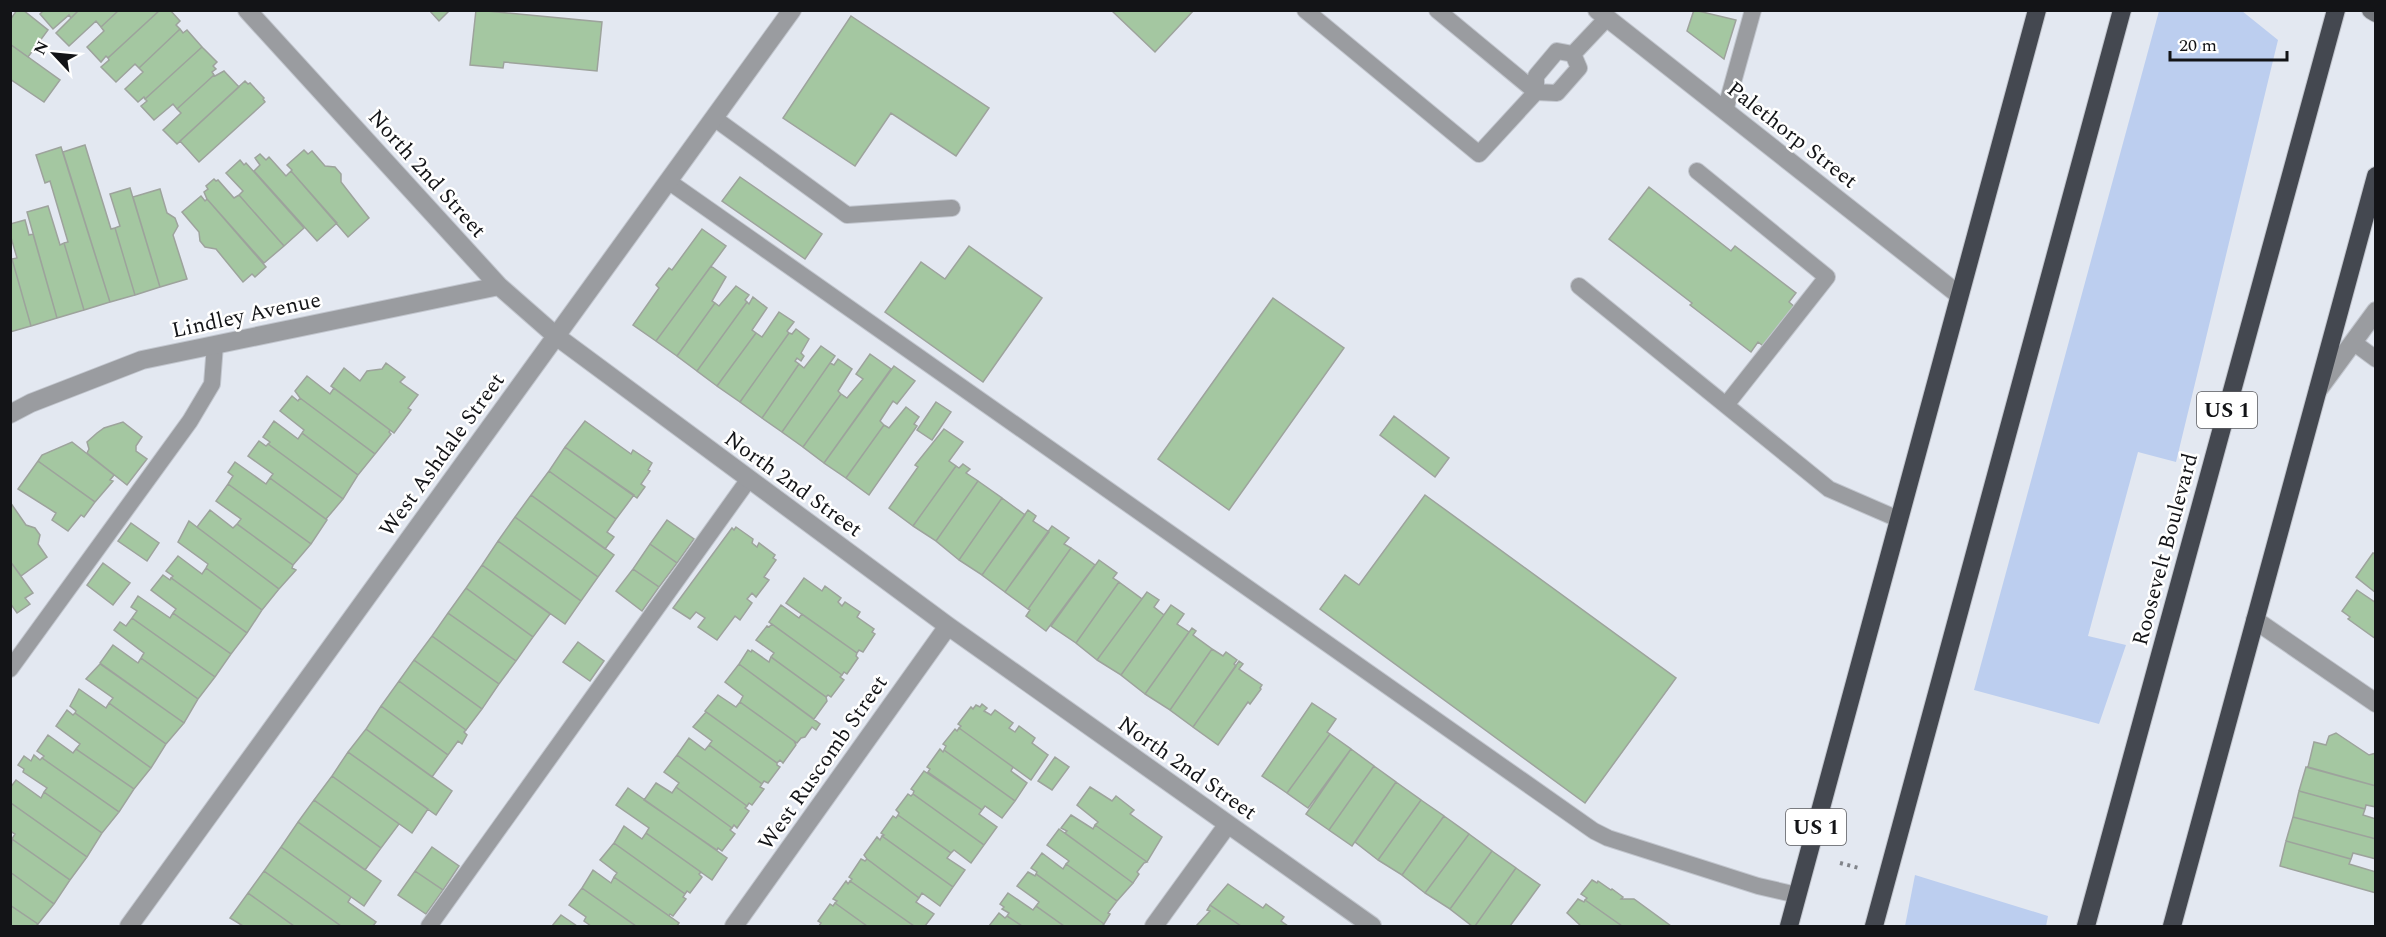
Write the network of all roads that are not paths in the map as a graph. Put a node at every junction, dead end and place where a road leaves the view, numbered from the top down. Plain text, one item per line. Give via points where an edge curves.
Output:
1 (247, 10) edge
2 (792, 10) edge
3 (1305, 10) edge
4 (1437, 10) edge
5 (1753, 10) edge
6 (2037, 10) edge
7 (2122, 10) edge
8 (2336, 10) edge
9 (2371, 10) edge
10 (2376, 13) edge
11 (1602, 14) edge
12 (1573, 54) junction
13 (1536, 92) junction
14 (1725, 111) junction
15 (714, 118) junction
16 (1697, 171) dead end
17 (2376, 176) edge
18 (668, 181) junction
19 (952, 208) dead end
20 (499, 286) junction
21 (1579, 286) dead end
22 (1959, 295) junction
23 (2376, 311) edge
24 (556, 336) junction
25 (2353, 342) junction
26 (215, 345) junction
27 (2376, 359) edge
28 (2317, 392) junction
29 (1726, 405) junction
30 (10, 414) edge
31 (749, 479) junction
32 (1898, 519) junction
33 (2255, 620) junction
34 (948, 626) junction
35 (10, 669) edge
36 (2376, 703) edge
37 (1228, 824) junction
38 (1797, 895) junction
39 (2087, 924) edge
40 (129, 927) edge
41 (429, 927) edge
42 (735, 927) edge
43 (1154, 927) edge
44 (1372, 927) edge
45 (1789, 927) edge
46 (1874, 927) edge
47 (2172, 927) edge

1 - 20 street, North 2nd Street
2 - 15 street, West Ashdale Street
3 - 13 lane via 1479,154
4 - 13 lane
5 - 14 lane
6 - 22 highway, US 1
7 - 46 highway
8 - 39 highway, Roosevelt Boulevard / US 1
9 - 10 street
11 - 12 lane
11 - 14 street, Palethorp Street
12 - 13 lane via 1557,51 1536,76
12 - 13 lane via 1579,68 1557,93
14 - 22 street, Palethorp Street
15 - 18 street, West Ashdale Street
15 - 19 lane via 848,215
16 - 29 lane via 1827,278
17 - 28 highway
18 - 24 street, West Ashdale Street
18 - 38 lane via 1594,831 1758,886
20 - 24 street, North 2nd Street
20 - 26 street, Lindley Avenue
21 - 29 lane
22 - 32 highway, US 1
23 - 25 street
24 - 31 street, North 2nd Street
24 - 40 street, West Ashdale Street
25 - 27 lane
25 - 28 street
26 - 30 street, Lindley Avenue via 142,360
26 - 35 lane via 212,384 190,421
28 - 33 highway
29 - 32 lane via 1829,489
31 - 34 street, North 2nd Street
31 - 41 lane
32 - 38 highway, US 1
33 - 36 street
33 - 47 highway
34 - 37 street, North 2nd Street
34 - 42 street, West Ruscomb Street
37 - 43 street
37 - 44 street, North 2nd Street
38 - 45 highway, US 1

